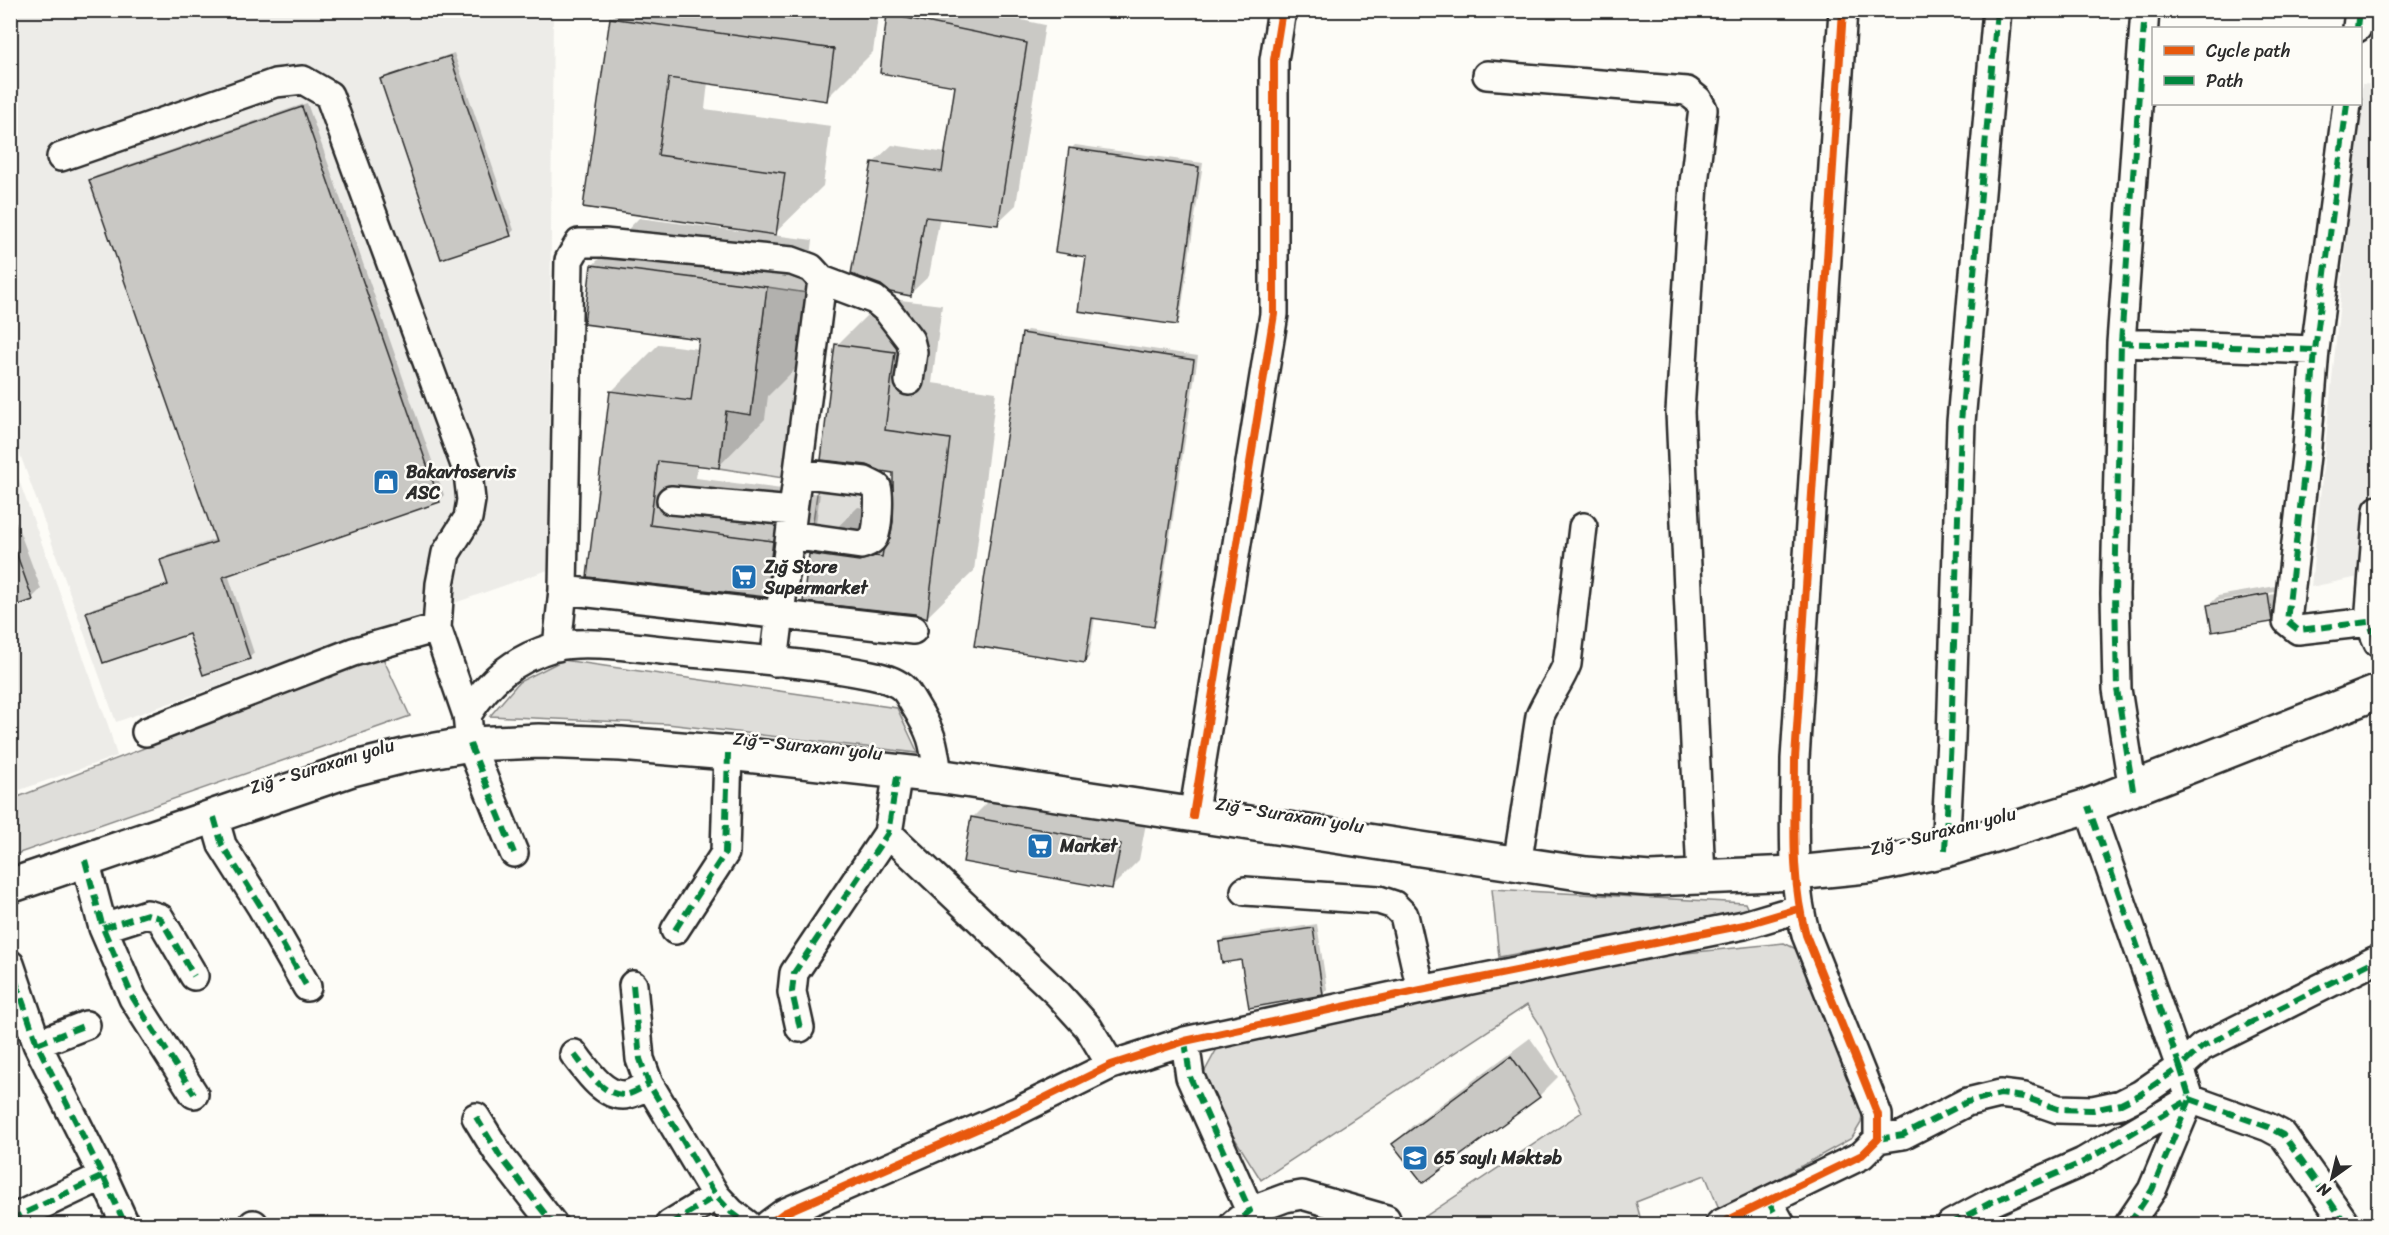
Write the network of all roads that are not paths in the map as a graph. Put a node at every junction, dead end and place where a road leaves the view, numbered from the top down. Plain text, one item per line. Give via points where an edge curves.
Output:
1 (1282, 10) edge
2 (1842, 10) edge
3 (1997, 10) edge
4 (2145, 10) edge
5 (2359, 10) edge
6 (2357, 27) edge
7 (1487, 75) dead end
8 (2347, 105) edge
9 (61, 157) dead end
10 (822, 280) junction
11 (2121, 343) junction
12 (2315, 350) junction
13 (909, 381) dead end
14 (798, 473) junction
15 (671, 500) dead end
16 (2379, 510) edge
17 (791, 523) junction
18 (1583, 527) dead end
19 (563, 590) junction
20 (779, 615) junction
21 (437, 628) junction
22 (913, 630) dead end
23 (2374, 632) edge
24 (557, 646) junction
25 (774, 662) junction
26 (2379, 692) edge
27 (468, 730) junction
28 (146, 732) dead end
29 (728, 753) junction
30 (898, 771) junction
31 (938, 776) junction
32 (2133, 790) junction
33 (2088, 806) junction
34 (1193, 816) junction
35 (214, 817) junction
36 (888, 833) junction
37 (1945, 850) junction
38 (514, 853) dead end
39 (85, 860) junction
40 (1517, 865) junction
41 (1796, 873) junction
42 (1701, 877) junction
43 (10, 886) edge
44 (1245, 891) dead end
45 (1798, 909) junction
46 (103, 928) junction
47 (675, 930) dead end
48 (2379, 959) edge
49 (10, 964) edge
50 (194, 976) dead end
51 (633, 985) dead end
52 (307, 987) dead end
53 (1421, 990) junction
54 (86, 1025) dead end
55 (800, 1028) dead end
56 (1185, 1041) junction
57 (37, 1044) junction
58 (574, 1054) dead end
59 (1111, 1065) junction
60 (2180, 1067) junction
61 (650, 1084) junction
62 (194, 1094) dead end
63 (2190, 1100) junction
64 (476, 1117) dead end
65 (1878, 1139) junction
66 (103, 1176) junction
67 (716, 1196) junction
68 (1768, 1201) junction
69 (1242, 1218) edge
70 (1386, 1219) dead end
71 (10, 1220) edge
72 (125, 1224) edge
73 (553, 1224) edge
74 (670, 1224) edge
75 (747, 1224) edge
76 (769, 1224) edge
77 (1720, 1224) edge
78 (1781, 1224) edge
79 (1951, 1224) edge
80 (2129, 1224) edge
81 (2346, 1224) edge

1 - 34 street via 1274,60 1274,314
2 - 41 street via 1795,759
3 - 37 street via 1961,422
4 - 11 street
5 - 6 street
7 - 42 street via 1687,91 1703,110 1694,183 1680,412
8 - 12 street
9 - 21 street via 275,83 303,80 328,95 468,473 468,518 446,553
10 - 13 street via 875,300 887,310 913,352
10 - 14 street
10 - 19 street via 811,268 792,261 579,243 569,260
11 - 12 street
11 - 32 street via 2116,689
12 - 23 street via 2287,621 2298,630
14 - 17 street
14 - 17 street via 865,481 877,488 875,534 861,545
15 - 17 street
16 - 23 street
17 - 20 street
18 - 40 street via 1567,664 1540,716
19 - 20 street
19 - 24 street
20 - 22 street
20 - 25 street
21 - 27 street
21 - 28 street via 353,652
24 - 25 street via 602,644
24 - 27 street via 522,659 501,674 481,693
25 - 31 street via 872,675 903,688 930,730
26 - 32 main road, Zığ - Suraxanı yolu
27 - 29 main road, Zığ - Suraxanı yolu via 539,741
27 - 35 main road, Zığ - Suraxanı yolu via 408,755 352,769
27 - 38 street
29 - 30 main road, Zığ - Suraxanı yolu
29 - 47 street via 725,853
30 - 31 main road, Zığ - Suraxanı yolu
30 - 36 street
31 - 34 main road, Zığ - Suraxanı yolu
32 - 33 main road, Zığ - Suraxanı yolu
33 - 37 main road, Zığ - Suraxanı yolu
33 - 60 street
34 - 40 main road, Zığ - Suraxanı yolu
35 - 39 main road, Zığ - Suraxanı yolu
35 - 52 street via 222,845
36 - 55 street via 794,973 792,992
36 - 59 street via 1058,994 1088,1027
37 - 41 main road, Zığ - Suraxanı yolu via 1876,865
39 - 43 main road, Zığ - Suraxanı yolu
39 - 46 street
40 - 42 main road, Zığ - Suraxanı yolu via 1628,877
41 - 42 main road, Zığ - Suraxanı yolu
41 - 45 street
44 - 53 street via 1379,900 1394,905 1404,915
45 - 53 street via 1744,925
45 - 65 street via 1878,1115
46 - 50 street via 147,914 160,918
46 - 62 street via 133,998
48 - 60 street via 2202,1047
49 - 57 street
51 - 61 street via 640,1059
53 - 56 street
54 - 57 street
56 - 59 street
56 - 69 street via 1190,1077
57 - 66 street
58 - 61 street via 598,1083 613,1093 625,1095
59 - 76 street via 1016,1112 784,1213
60 - 63 street
60 - 65 street via 2121,1104 2093,1110 2058,1109 2024,1097 2000,1094 1967,1102 1903,1135
61 - 67 street
63 - 79 street via 2082,1162
63 - 80 street via 2152,1190
63 - 81 street via 2283,1135
64 - 73 street via 500,1156
65 - 68 street via 1862,1155
66 - 71 street
66 - 72 street
67 - 74 street
67 - 75 street
68 - 77 street
68 - 78 street
69 - 70 street via 1285,1198 1302,1195

